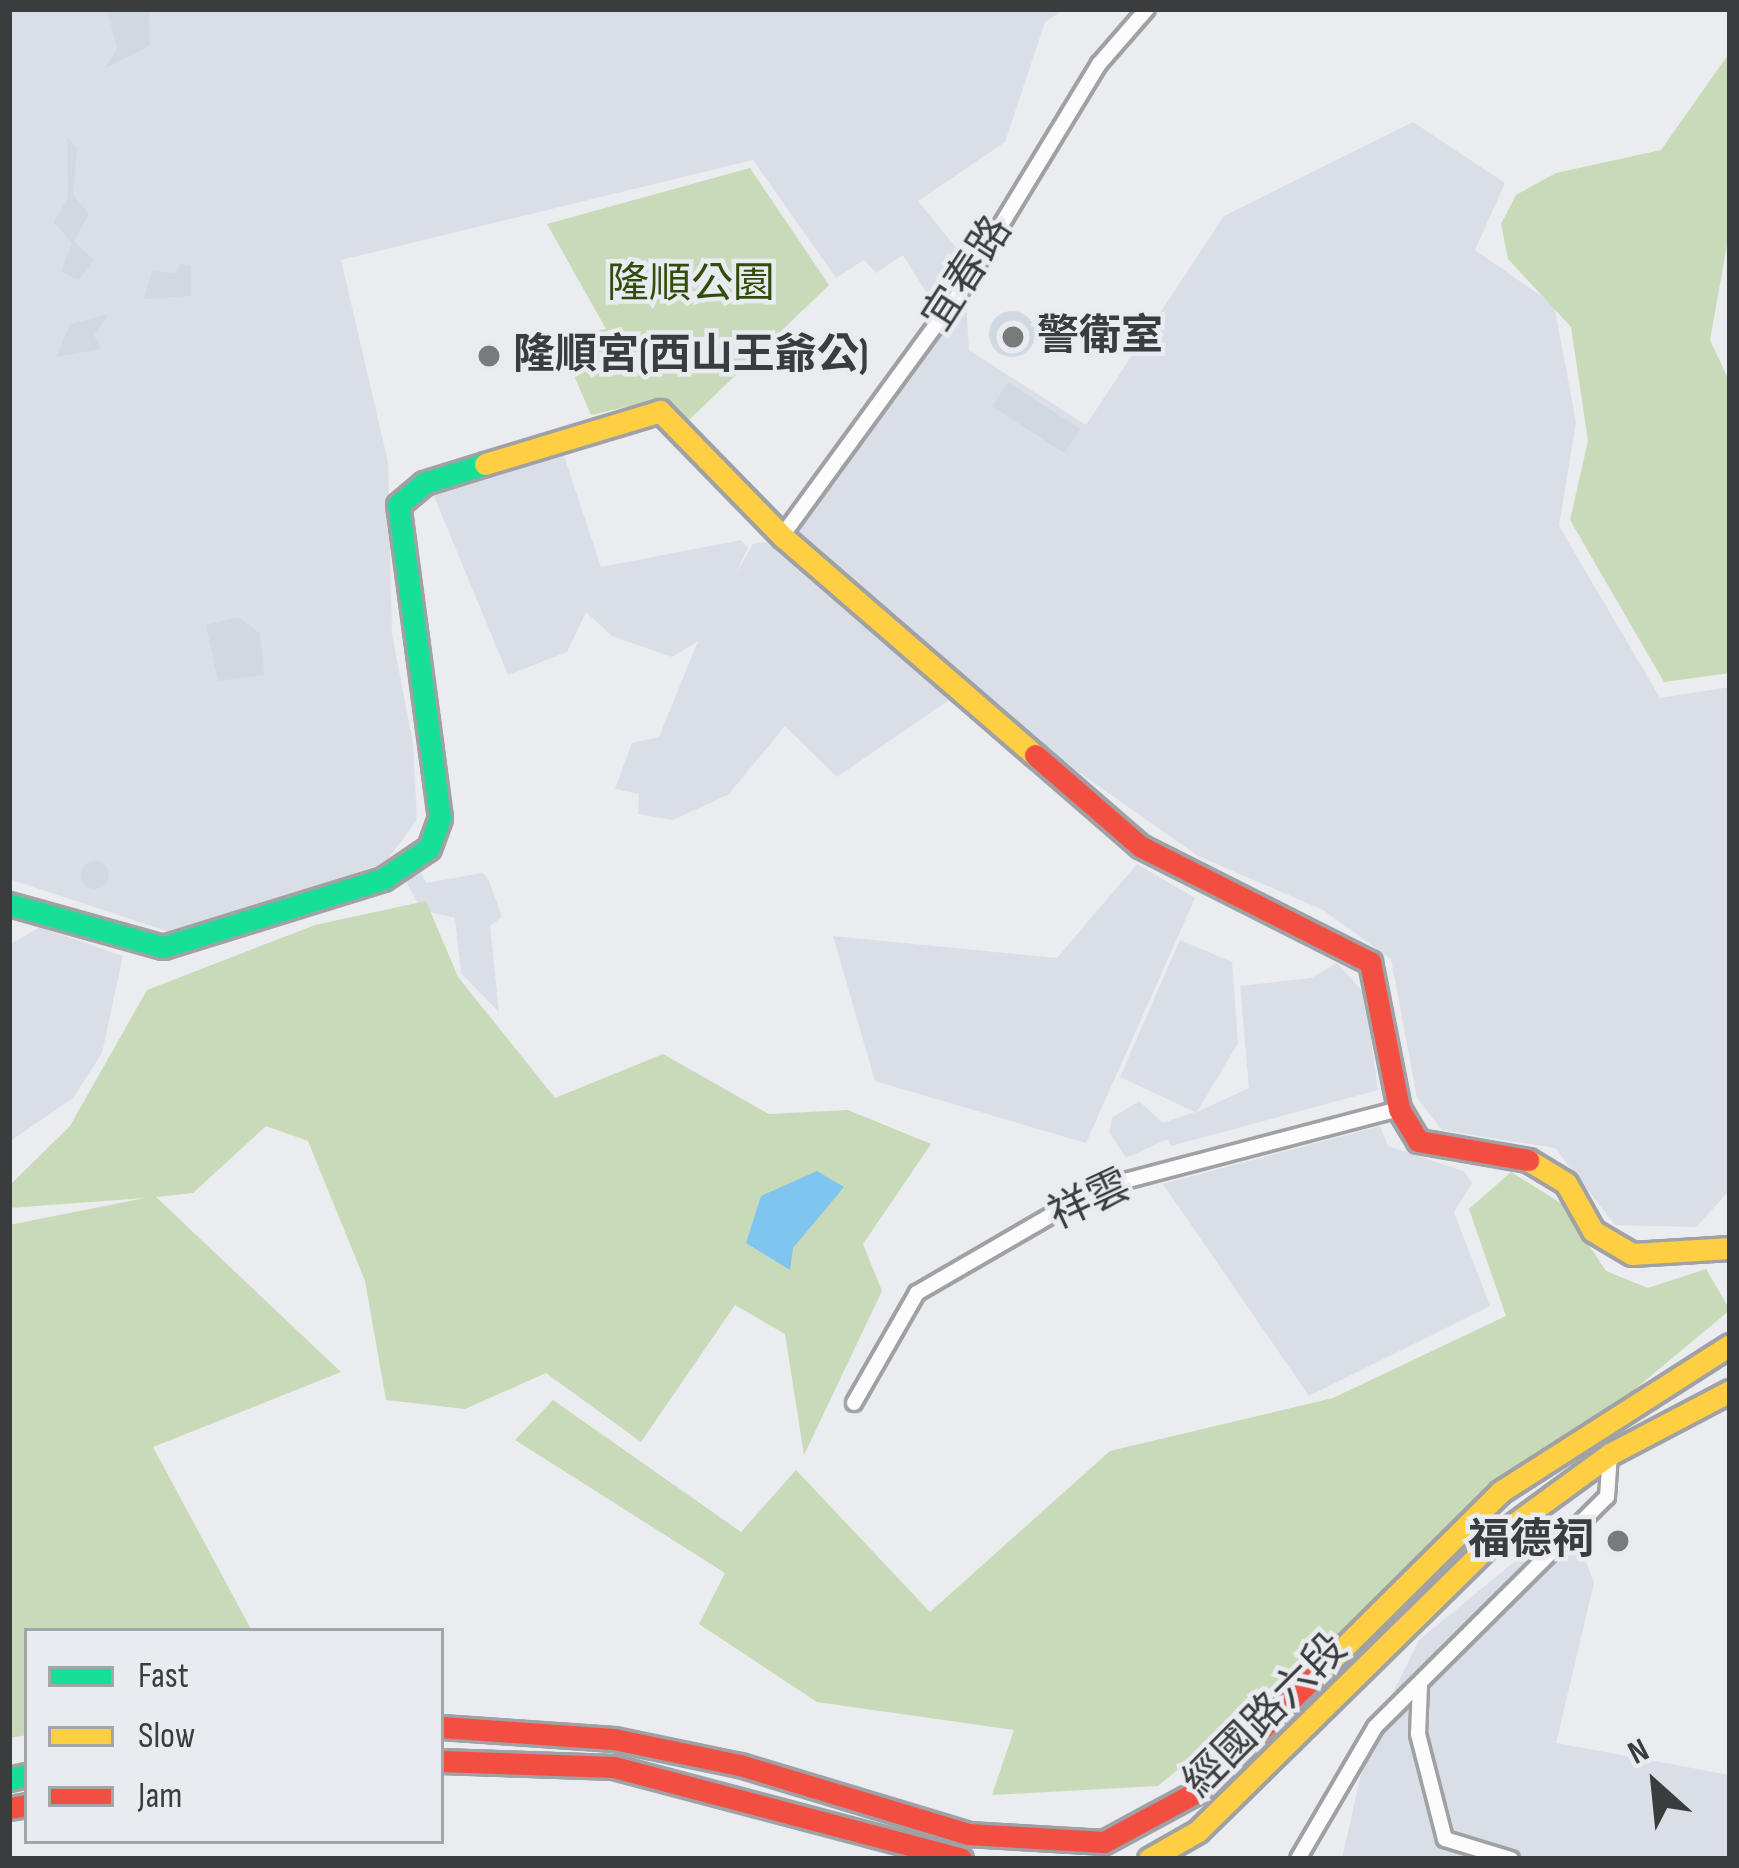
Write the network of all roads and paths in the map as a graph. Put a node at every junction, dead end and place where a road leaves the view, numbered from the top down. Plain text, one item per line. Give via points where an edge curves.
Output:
1 (1147, 9) edge
2 (782, 536) junction
3 (9, 904) edge
4 (1399, 1109) junction
5 (1730, 1248) edge
6 (1730, 1345) edge
7 (1730, 1390) edge
8 (854, 1403) dead end
9 (1594, 1426) junction
10 (1610, 1454) junction
11 (1421, 1680) junction
12 (444, 1727) edge
13 (597, 1737) junction
14 (444, 1761) edge
15 (591, 1764) junction
16 (961, 1859) edge
17 (1149, 1859) edge
18 (1298, 1859) edge
19 (1511, 1859) edge

1 - 2 street, 宜春路 via 1099,64 964,286
2 - 3 main road via 660,411 424,483 398,505 440,818 429,848 383,879 163,947
2 - 4 main road via 1140,846 1370,962
4 - 5 main road via 1418,1141 1499,1151 1554,1172 1593,1231 1632,1254
4 - 8 street, 祥雲 via 1098,1188 917,1293
6 - 9 main road, 經國路六段
7 - 10 main road, 經國路六段
9 - 10 main road
9 - 13 main road, 經國路六段 via 1500,1492 1200,1790 1104,1842 968,1834 740,1765
10 - 11 street via 1607,1497
10 - 17 main road, 經國路六段 via 1499,1535 1198,1831
11 - 18 street via 1375,1727
11 - 19 street via 1418,1734 1445,1839
12 - 13 main road, 經國路六段
13 - 15 main road
14 - 15 main road
15 - 16 main road

